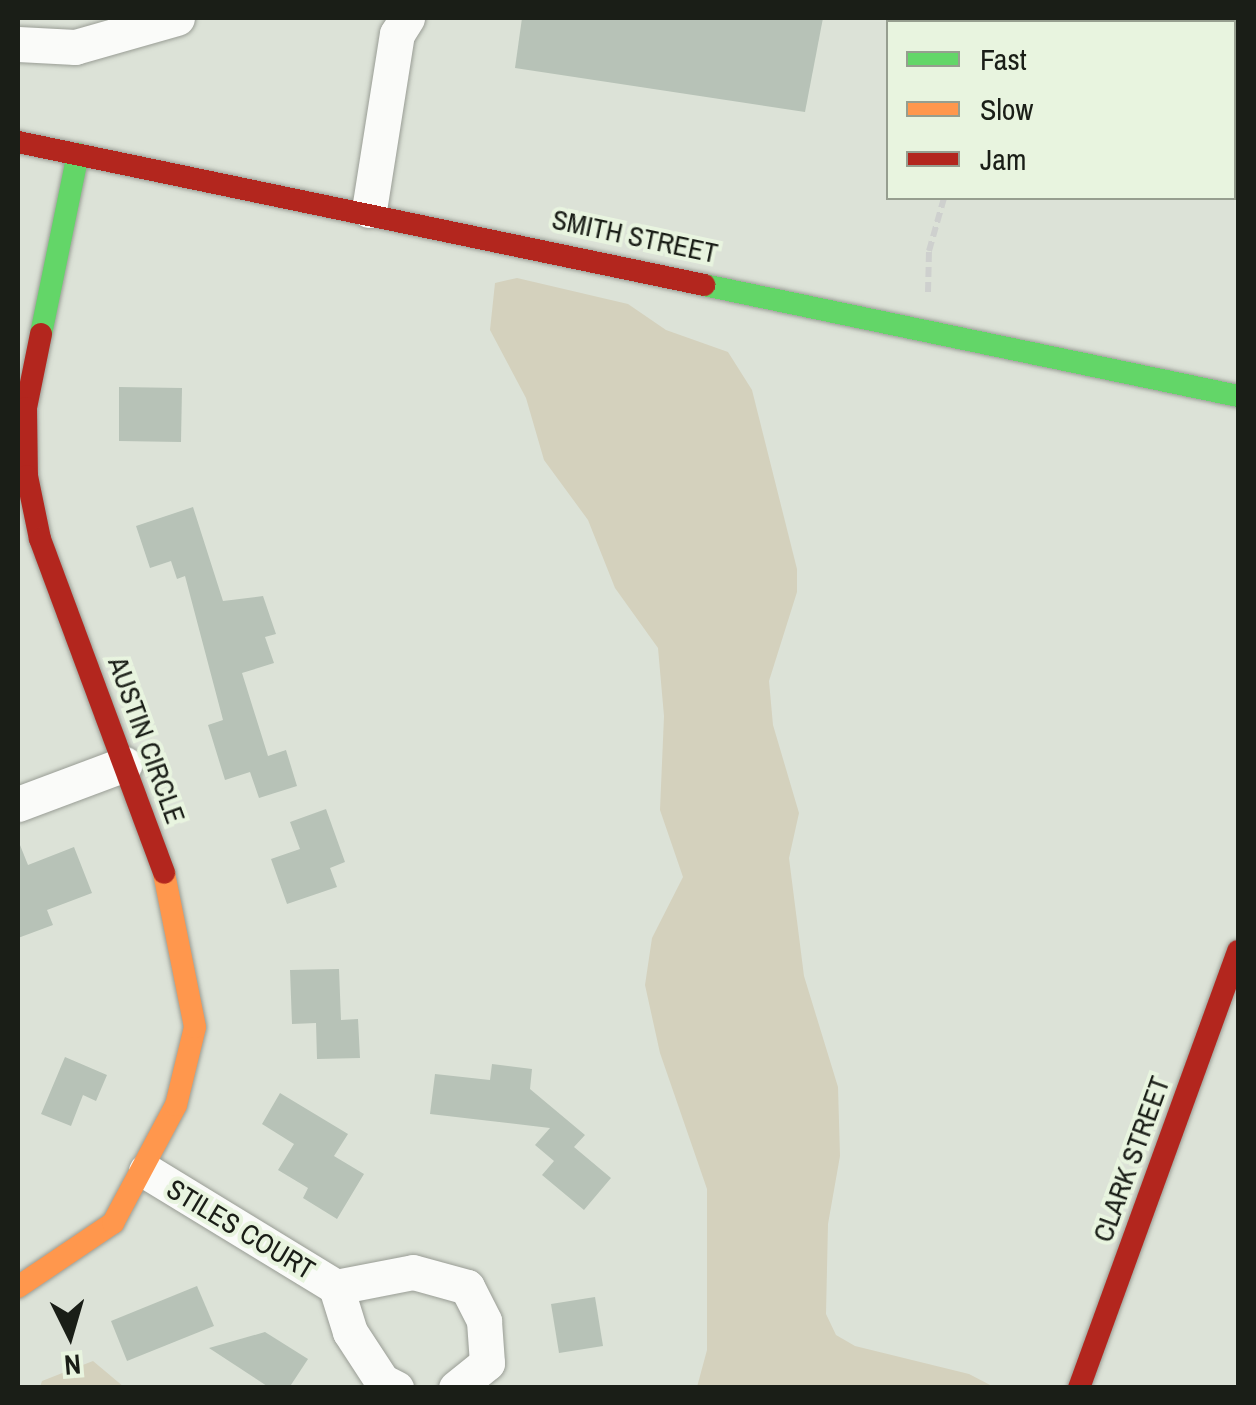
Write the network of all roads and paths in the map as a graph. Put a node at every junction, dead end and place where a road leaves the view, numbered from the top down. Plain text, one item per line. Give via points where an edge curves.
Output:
1 (177, 18) edge
2 (392, 23) edge
3 (18, 44) edge
4 (18, 142) edge
5 (78, 154) junction
6 (943, 200) edge
7 (369, 210) junction
8 (928, 294) dead end
9 (1238, 396) edge
10 (125, 764) junction
11 (18, 804) edge
12 (1238, 951) edge
13 (146, 1171) junction
14 (18, 1287) edge
15 (336, 1287) junction
16 (396, 1388) edge
17 (456, 1388) edge
18 (1079, 1388) edge

1 - 3 street via 74,47
2 - 7 street
4 - 5 street, SMITH STREET
5 - 7 street, SMITH STREET
5 - 10 street, AUSTIN CIRCLE via 26,408 27,476 40,539
6 - 8 path via 929,251
7 - 9 street, SMITH STREET
10 - 11 street
10 - 13 street, AUSTIN CIRCLE via 168,883 195,1028 176,1105
12 - 18 street, CLARK STREET
13 - 14 street, AUSTIN CIRCLE via 113,1223 71,1258
13 - 15 street, STILES COURT
15 - 16 street, STILES COURT via 350,1332 382,1382
15 - 17 street, STILES COURT via 413,1272 467,1287 484,1320 487,1363

